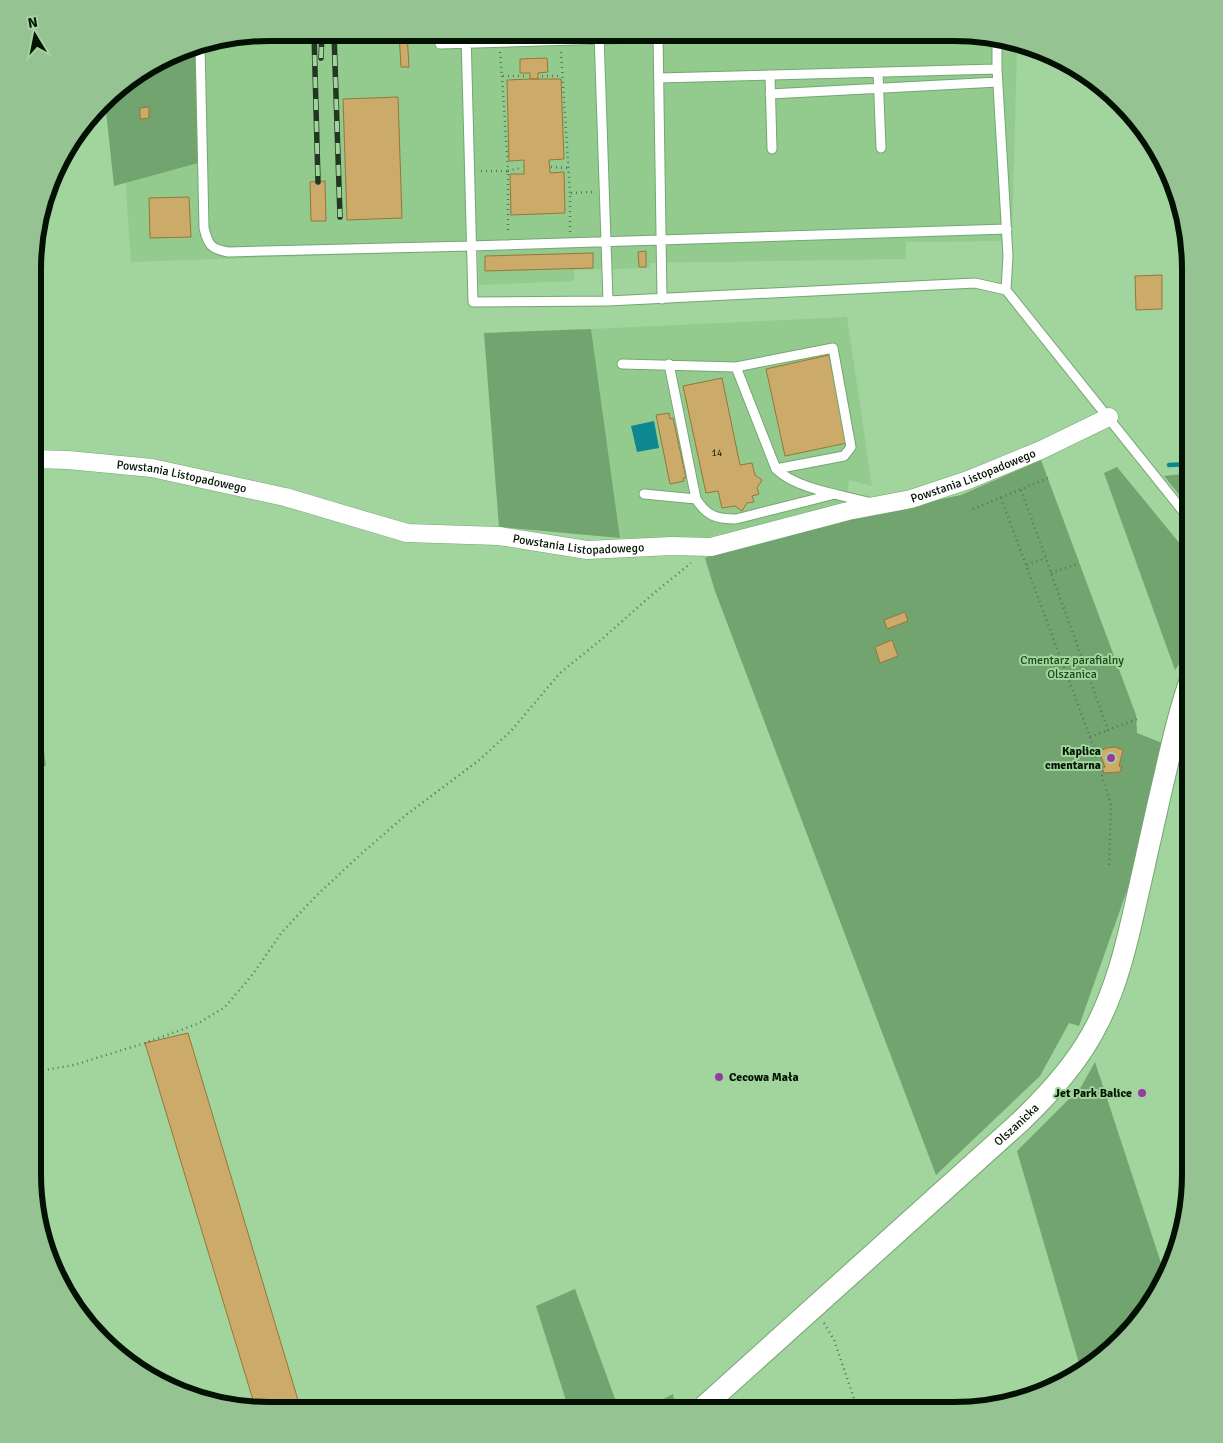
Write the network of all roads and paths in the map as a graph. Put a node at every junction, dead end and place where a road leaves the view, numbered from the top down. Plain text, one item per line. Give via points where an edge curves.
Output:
1 (440, 41) edge
2 (560, 41) joint
3 (599, 41) edge
4 (658, 41) edge
5 (498, 42) junction
6 (466, 44) junction
7 (997, 46) edge
8 (200, 52) edge
9 (997, 69) junction
10 (878, 72) junction
11 (770, 75) junction
12 (502, 76) junction
13 (526, 76) dead end
14 (542, 76) dead end
15 (562, 76) junction
16 (659, 78) junction
17 (998, 82) junction
18 (878, 89) junction
19 (770, 94) junction
20 (881, 148) dead end
21 (772, 149) dead end
22 (551, 166) dead end
23 (520, 168) dead end
24 (568, 168) junction
25 (470, 171) junction
26 (508, 171) junction
27 (605, 192) junction
28 (570, 193) junction
29 (1006, 229) junction
30 (661, 240) junction
31 (607, 242) junction
32 (570, 243) junction
33 (508, 245) junction
34 (471, 246) junction
35 (1006, 290) junction
36 (662, 299) junction
37 (608, 302) junction
38 (622, 364) dead end
39 (669, 364) junction
40 (736, 366) junction
41 (1109, 417) junction
42 (41, 459) edge
43 (776, 469) junction
44 (1048, 478) dead end
45 (1021, 490) junction
46 (644, 494) dead end
47 (836, 494) junction
48 (1002, 498) junction
49 (696, 499) junction
50 (878, 504) junction
51 (973, 509) dead end
52 (1182, 510) edge
53 (711, 547) junction
54 (1046, 558) junction
55 (1077, 564) dead end
56 (1026, 565) junction
57 (1051, 573) junction
58 (1182, 707) edge
59 (1137, 719) dead end
60 (1108, 730) junction
61 (1090, 737) junction
62 (1108, 865) dead end
63 (41, 1071) edge
64 (815, 1307) junction
65 (709, 1402) edge
66 (855, 1402) edge

1 - 6 lane via 440,44
2 - 5 lane
2 - 15 path
3 - 27 lane
4 - 16 lane
5 - 6 lane
5 - 12 path
6 - 25 lane
7 - 9 lane
8 - 34 lane via 204,228 211,246 228,252
9 - 10 lane
9 - 17 lane
10 - 11 lane
10 - 18 lane
11 - 16 lane
11 - 19 lane
12 - 13 path
12 - 26 path
14 - 15 path
15 - 24 path
16 - 30 lane
17 - 18 lane
17 - 29 lane
18 - 19 lane
18 - 20 lane
19 - 21 lane
22 - 24 path
23 - 26 path
24 - 28 path
25 - 26 path
25 - 34 lane
26 - 33 path
27 - 28 path
27 - 31 lane
28 - 32 path
29 - 30 lane
29 - 35 lane
30 - 31 lane
30 - 36 lane
31 - 32 lane
31 - 37 lane
32 - 33 lane
33 - 34 lane
34 - 37 lane via 473,302
35 - 36 lane via 975,283
35 - 41 lane
36 - 37 lane
38 - 39 lane
39 - 40 lane
39 - 49 lane
40 - 43 lane
40 - 43 lane via 833,348 851,447 844,456
41 - 50 street, Powstania Listopadowego via 968,480 911,499
41 - 52 lane
42 - 53 street, Powstania Listopadowego via 152,468 286,497 407,533 498,536 587,550
43 - 47 lane via 794,482
44 - 45 path
45 - 48 path
45 - 54 path
46 - 49 lane
47 - 49 lane via 736,519 712,515 702,509
47 - 50 lane
48 - 51 path
48 - 56 path
50 - 53 street, Powstania Listopadowego
53 - 63 path via 560,673 511,731 478,761 406,815 332,882 282,932 225,1007 197,1024 145,1042 74,1065
54 - 56 path
54 - 57 path
55 - 57 path
56 - 61 path
57 - 60 path
58 - 64 street, Olszanicka via 1120,965 1094,1032 1046,1097
59 - 60 path
60 - 61 path
61 - 62 path via 1111,805
64 - 65 street, Olszanicka
64 - 66 path via 834,1340

